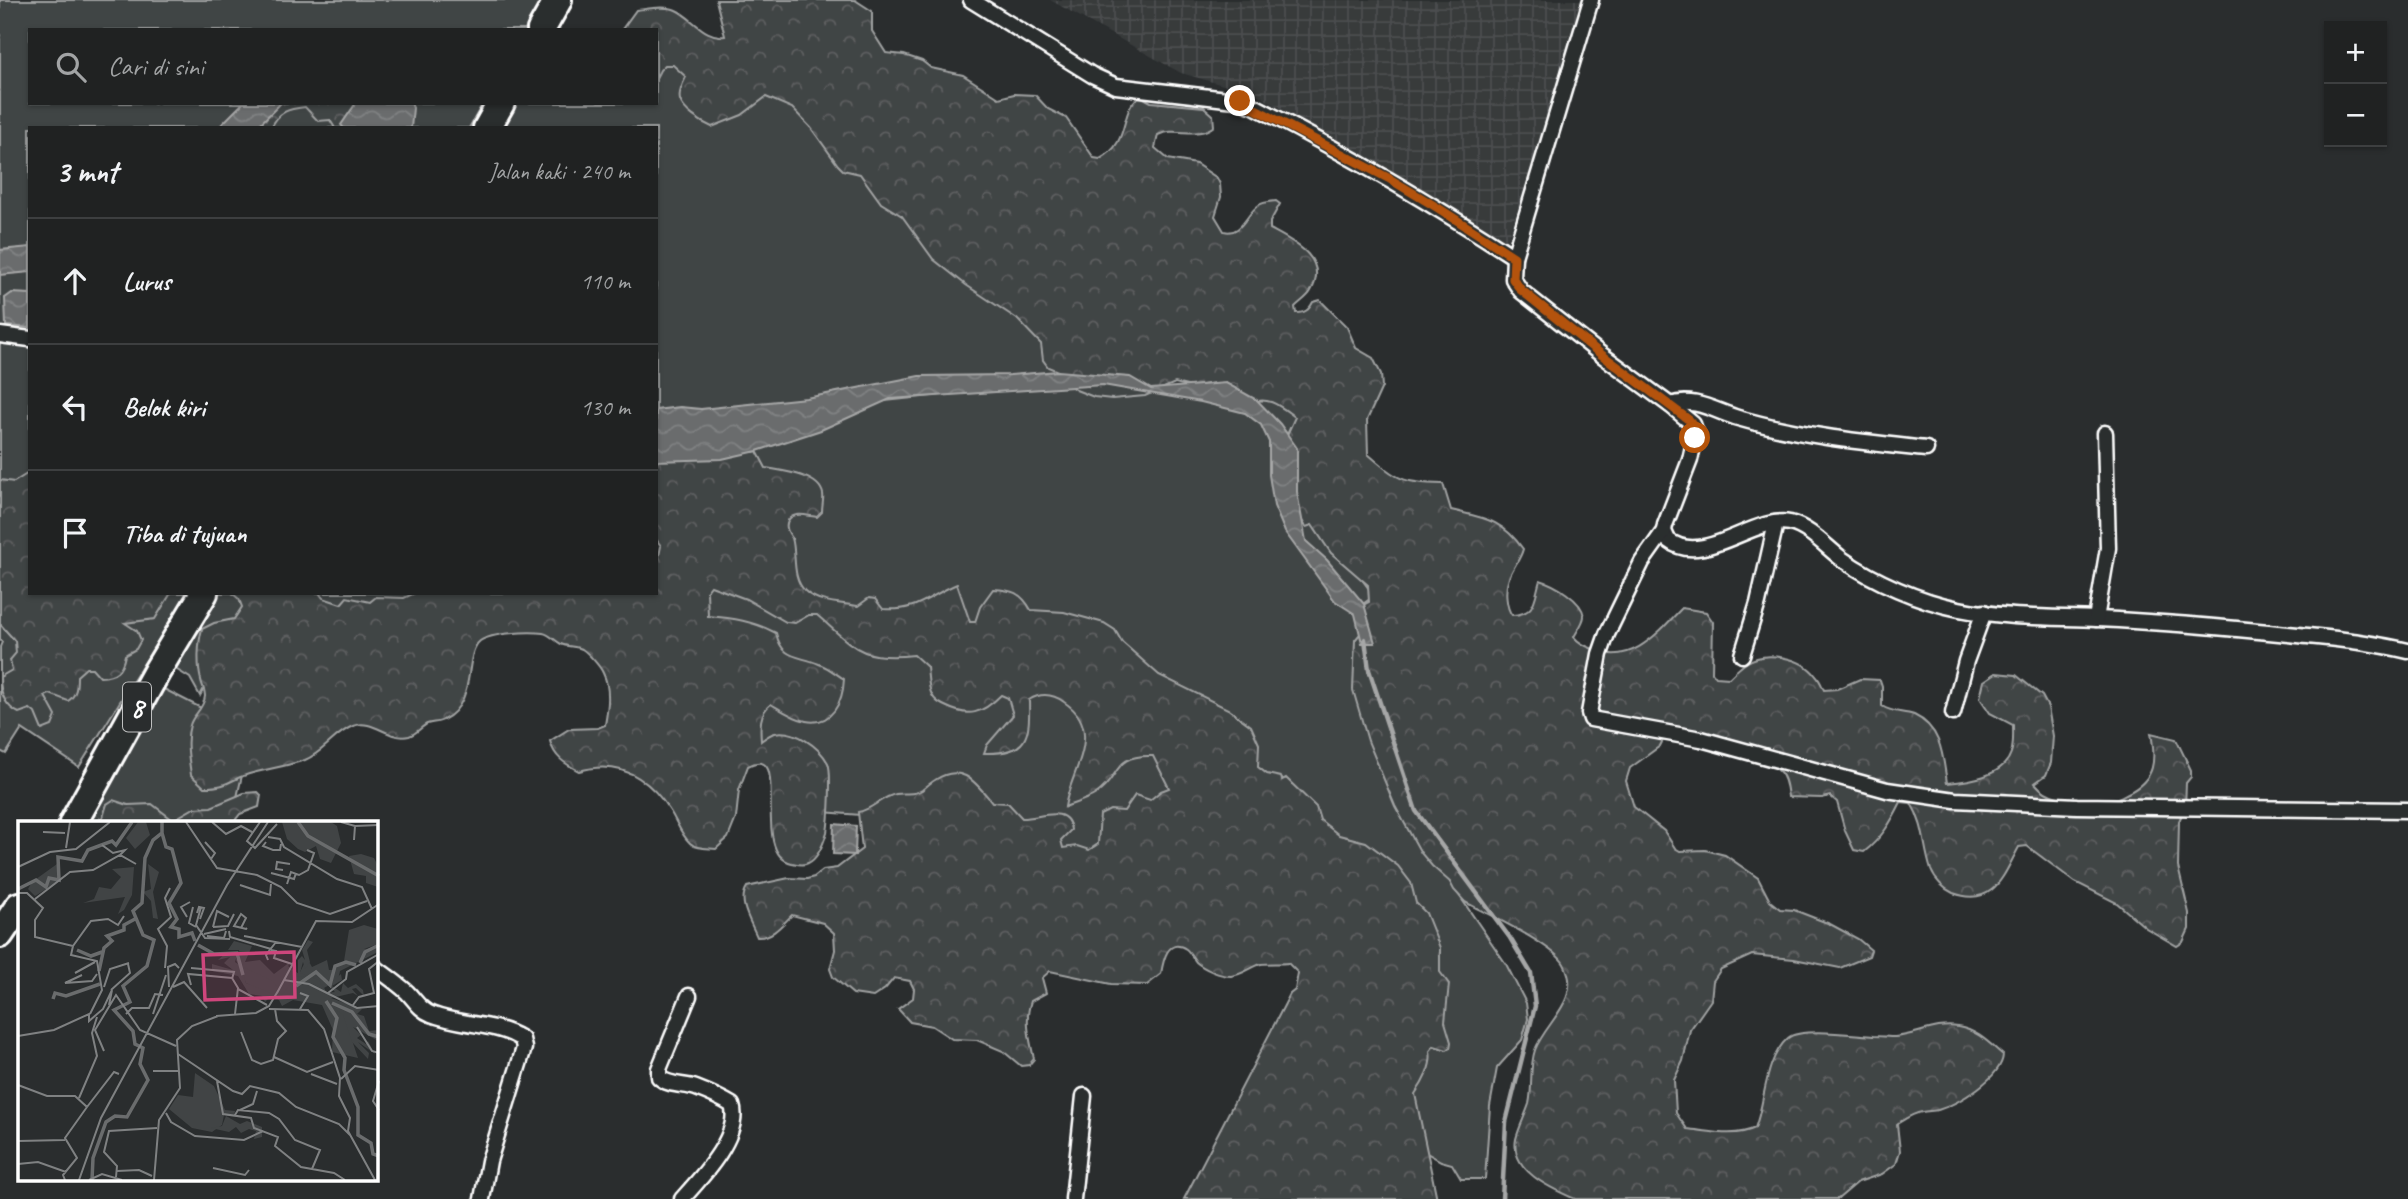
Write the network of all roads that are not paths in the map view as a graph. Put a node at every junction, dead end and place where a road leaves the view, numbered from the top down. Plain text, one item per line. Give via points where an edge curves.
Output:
1 (558, 0) edge
2 (971, 0) edge
3 (1591, 0) edge
4 (542, 28) edge
5 (499, 105) edge
6 (488, 126) edge
7 (1514, 257) junction
8 (0, 335) edge
9 (28, 339) edge
10 (1670, 405) junction
11 (2105, 433) dead end
12 (1926, 449) dead end
13 (1776, 523) junction
14 (1664, 531) junction
15 (203, 595) edge
16 (1984, 612) junction
17 (2096, 619) junction
18 (2408, 651) edge
19 (1742, 655) dead end
20 (1953, 713) dead end
21 (2408, 810) edge
22 (74, 821) edge
23 (18, 907) edge
24 (0, 934) edge
25 (378, 970) edge
26 (689, 996) dead end
27 (1084, 1096) dead end
28 (482, 1199) edge
29 (682, 1199) edge
30 (1073, 1199) edge

1 - 4 highway
2 - 7 street via 1115,86 1254,106 1388,178
3 - 7 street
5 - 6 highway
7 - 10 street via 1513,279 1521,290
8 - 9 street
10 - 12 street via 1691,402 1805,435
10 - 14 street via 1693,424 1696,433
11 - 17 street via 2108,548
13 - 14 street via 1694,547 1673,544
13 - 16 street via 1797,526 1843,559 1903,590 1958,609
13 - 19 street
14 - 21 street via 1642,562 1604,644 1591,719 1701,739 1886,790 1955,800
15 - 22 highway, 8
16 - 17 street
16 - 20 street via 1965,661
17 - 18 street via 2258,630
23 - 24 highway
25 - 28 street via 432,1015 502,1030 522,1040 524,1048
26 - 29 street via 659,1077 721,1098 735,1113 709,1168
27 - 30 street

